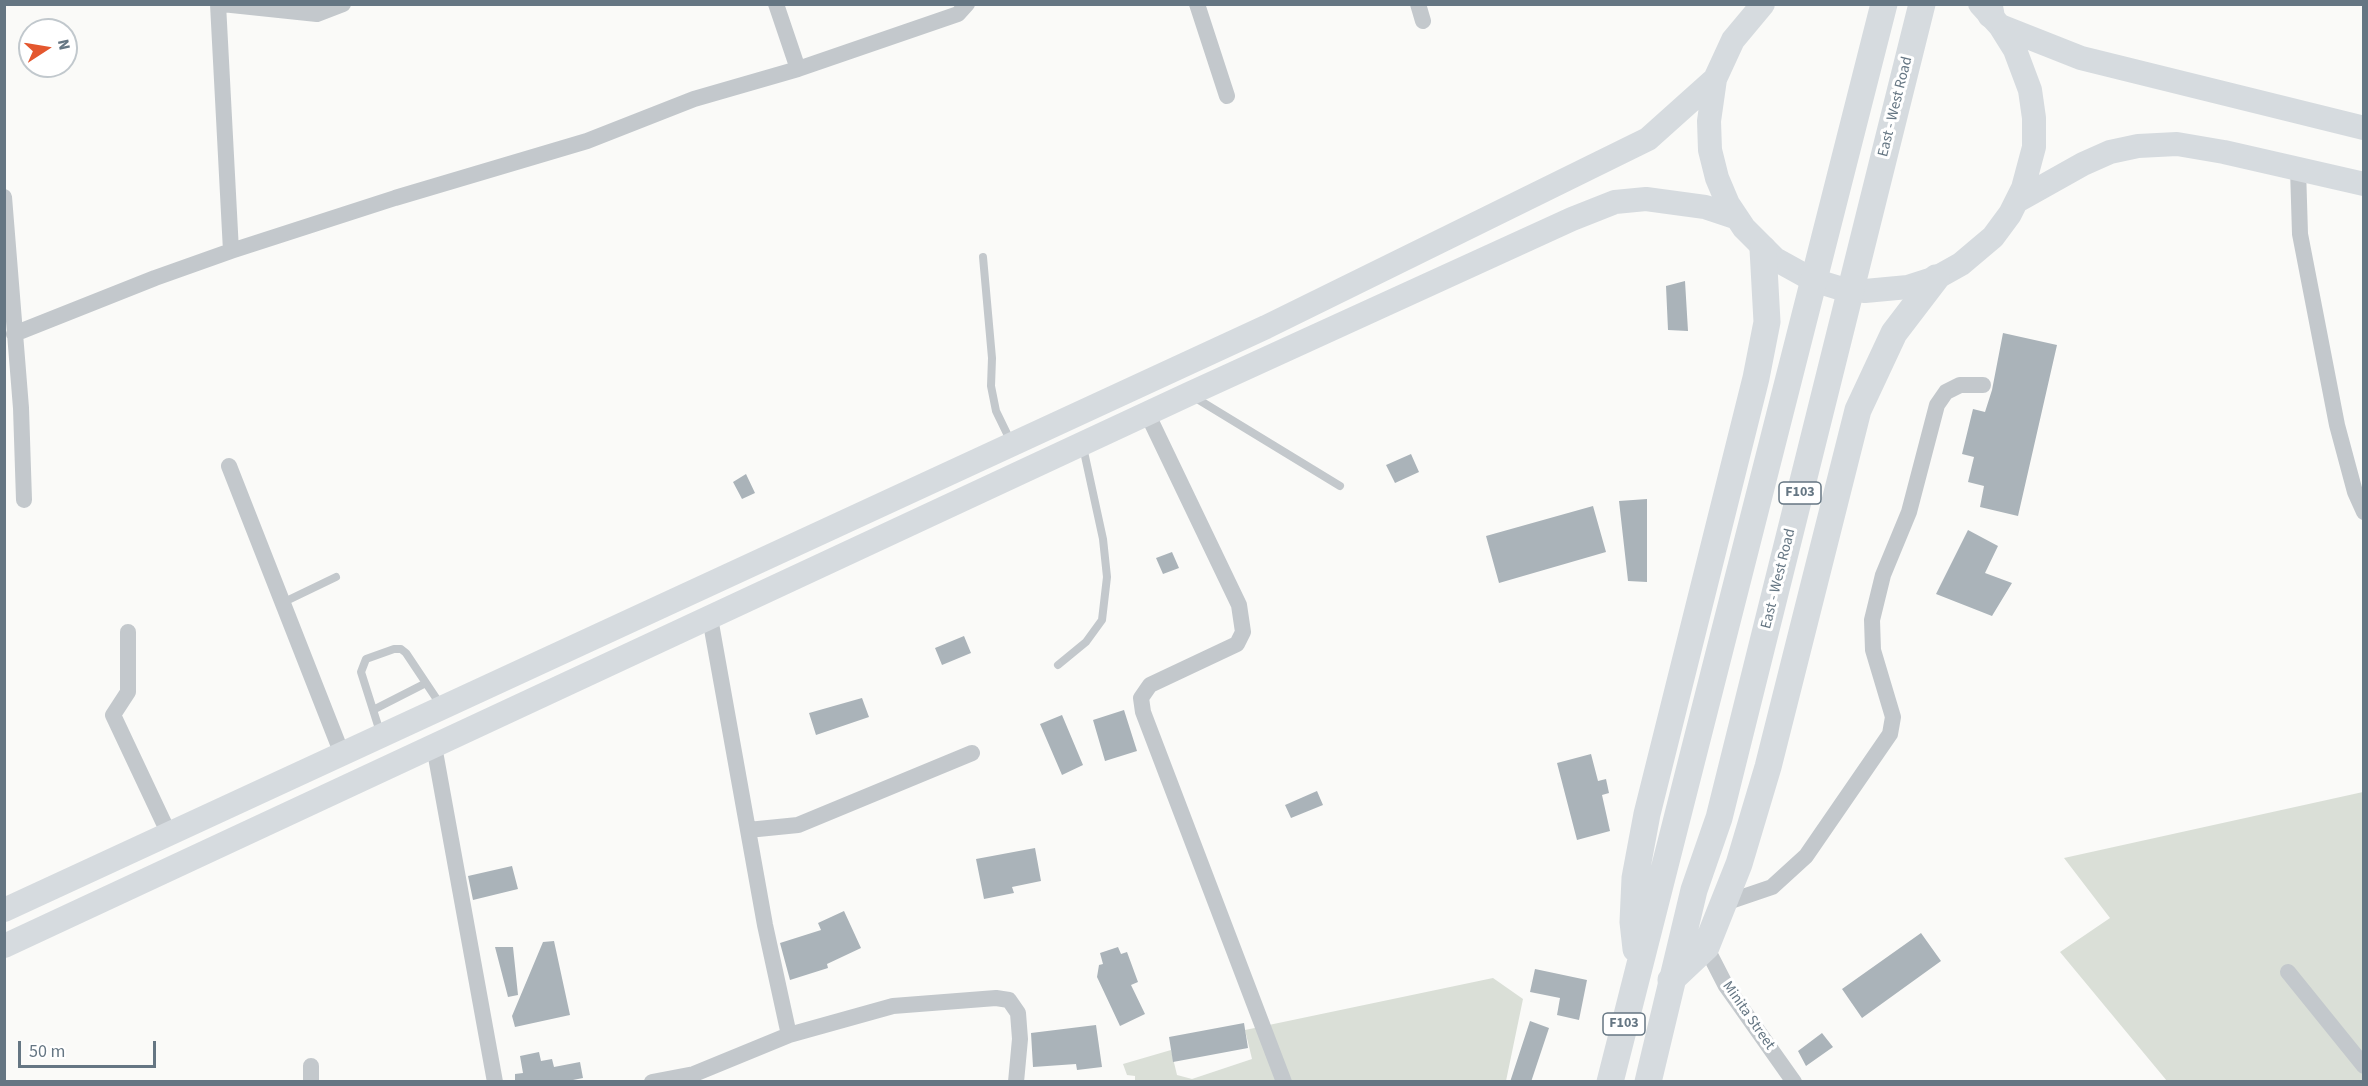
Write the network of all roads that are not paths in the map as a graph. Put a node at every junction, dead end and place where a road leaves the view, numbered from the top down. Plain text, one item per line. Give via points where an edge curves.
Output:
1 (220, 4) edge
2 (343, 4) edge
3 (776, 4) edge
4 (967, 4) edge
5 (1197, 4) edge
6 (1763, 4) edge
7 (1884, 4) edge
8 (1922, 4) edge
9 (1990, 12) edge
10 (798, 69) junction
11 (1715, 79) junction
12 (1227, 96) dead end
13 (2364, 128) edge
14 (2298, 169) junction
15 (2364, 184) edge
16 (4, 197) edge
17 (2017, 201) junction
18 (1735, 217) junction
19 (1763, 249) junction
20 (231, 251) junction
21 (983, 257) dead end
22 (1936, 278) junction
23 (14, 334) junction
24 (1983, 385) dead end
25 (1189, 393) junction
26 (1147, 413) junction
27 (1082, 443) junction
28 (1012, 444) junction
29 (229, 466) dead end
30 (1340, 486) dead end
31 (24, 500) dead end
32 (2364, 512) edge
33 (336, 577) dead end
34 (282, 603) junction
35 (710, 618) junction
36 (128, 632) dead end
37 (1058, 665) dead end
38 (426, 683) junction
39 (442, 707) junction
40 (373, 710) junction
41 (381, 736) junction
42 (434, 746) junction
43 (972, 753) dead end
44 (342, 754) junction
45 (748, 830) junction
46 (169, 834) junction
47 (1725, 903) junction
48 (4, 910) edge
49 (4, 946) edge
50 (1706, 947) junction
51 (1638, 967) junction
52 (2288, 972) dead end
53 (1671, 980) junction
54 (789, 1035) junction
55 (2364, 1066) edge
56 (495, 1082) edge
57 (652, 1082) edge
58 (1016, 1082) edge
59 (1284, 1082) edge
60 (1610, 1082) edge
61 (1648, 1082) edge
62 (1794, 1082) edge

1 - 2 street via 317,14
1 - 20 street
3 - 10 street
4 - 10 street via 958,15
5 - 12 street
6 - 11 main road via 1733,40
7 - 51 main road, F103 via 1683,803
8 - 53 main road, East - West Road / F103 via 1719,818 1694,890
9 - 13 main road via 2081,58
9 - 17 main road via 2022,62 2033,104 2031,161
10 - 20 street via 694,99 587,141
11 - 18 main road via 1710,107 1710,150 1717,178
11 - 28 main road via 1648,139 1247,336
14 - 15 main road
14 - 17 main road via 2177,144 2138,146 2110,152 2083,164
14 - 32 street via 2300,234 2337,425
16 - 23 street
17 - 22 main road via 1984,247
18 - 19 main road
18 - 25 main road via 1705,207 1656,200 1615,202
19 - 22 main road via 1801,275 1839,288 1879,291
19 - 51 main road via 1767,322 1756,378 1647,814 1635,878 1633,922
20 - 23 street
21 - 28 lane via 992,386 996,411
22 - 47 main road via 1894,333 1858,410 1768,767
23 - 31 street
24 - 47 street via 1960,385 1946,392 1937,405 1909,512 1883,575 1872,620 1873,650 1893,717 1890,734 1806,856 1772,887
25 - 26 main road
25 - 30 lane
26 - 27 main road
26 - 59 street via 1239,605 1243,632 1238,644 1150,685 1141,698 1143,712
27 - 35 main road
27 - 37 lane via 1103,539 1107,577 1102,620 1086,642
28 - 39 main road
29 - 34 street
33 - 34 lane
34 - 44 street
35 - 42 main road
35 - 45 street
36 - 46 street via 128,692 112,715
38 - 39 lane
38 - 40 lane
38 - 40 lane via 401,649 366,659 361,672
39 - 41 main road
40 - 41 lane
41 - 44 main road
42 - 49 main road
42 - 56 street
43 - 45 street via 798,825
44 - 46 main road
45 - 54 street
46 - 48 main road
47 - 50 main road
50 - 53 main road
50 - 62 street, Minita Street via 1726,986
51 - 60 main road, F103
52 - 55 street
53 - 61 main road, East - West Road / F103
54 - 57 street via 694,1074
54 - 58 street via 893,1006 1009,1000 1018,1013

